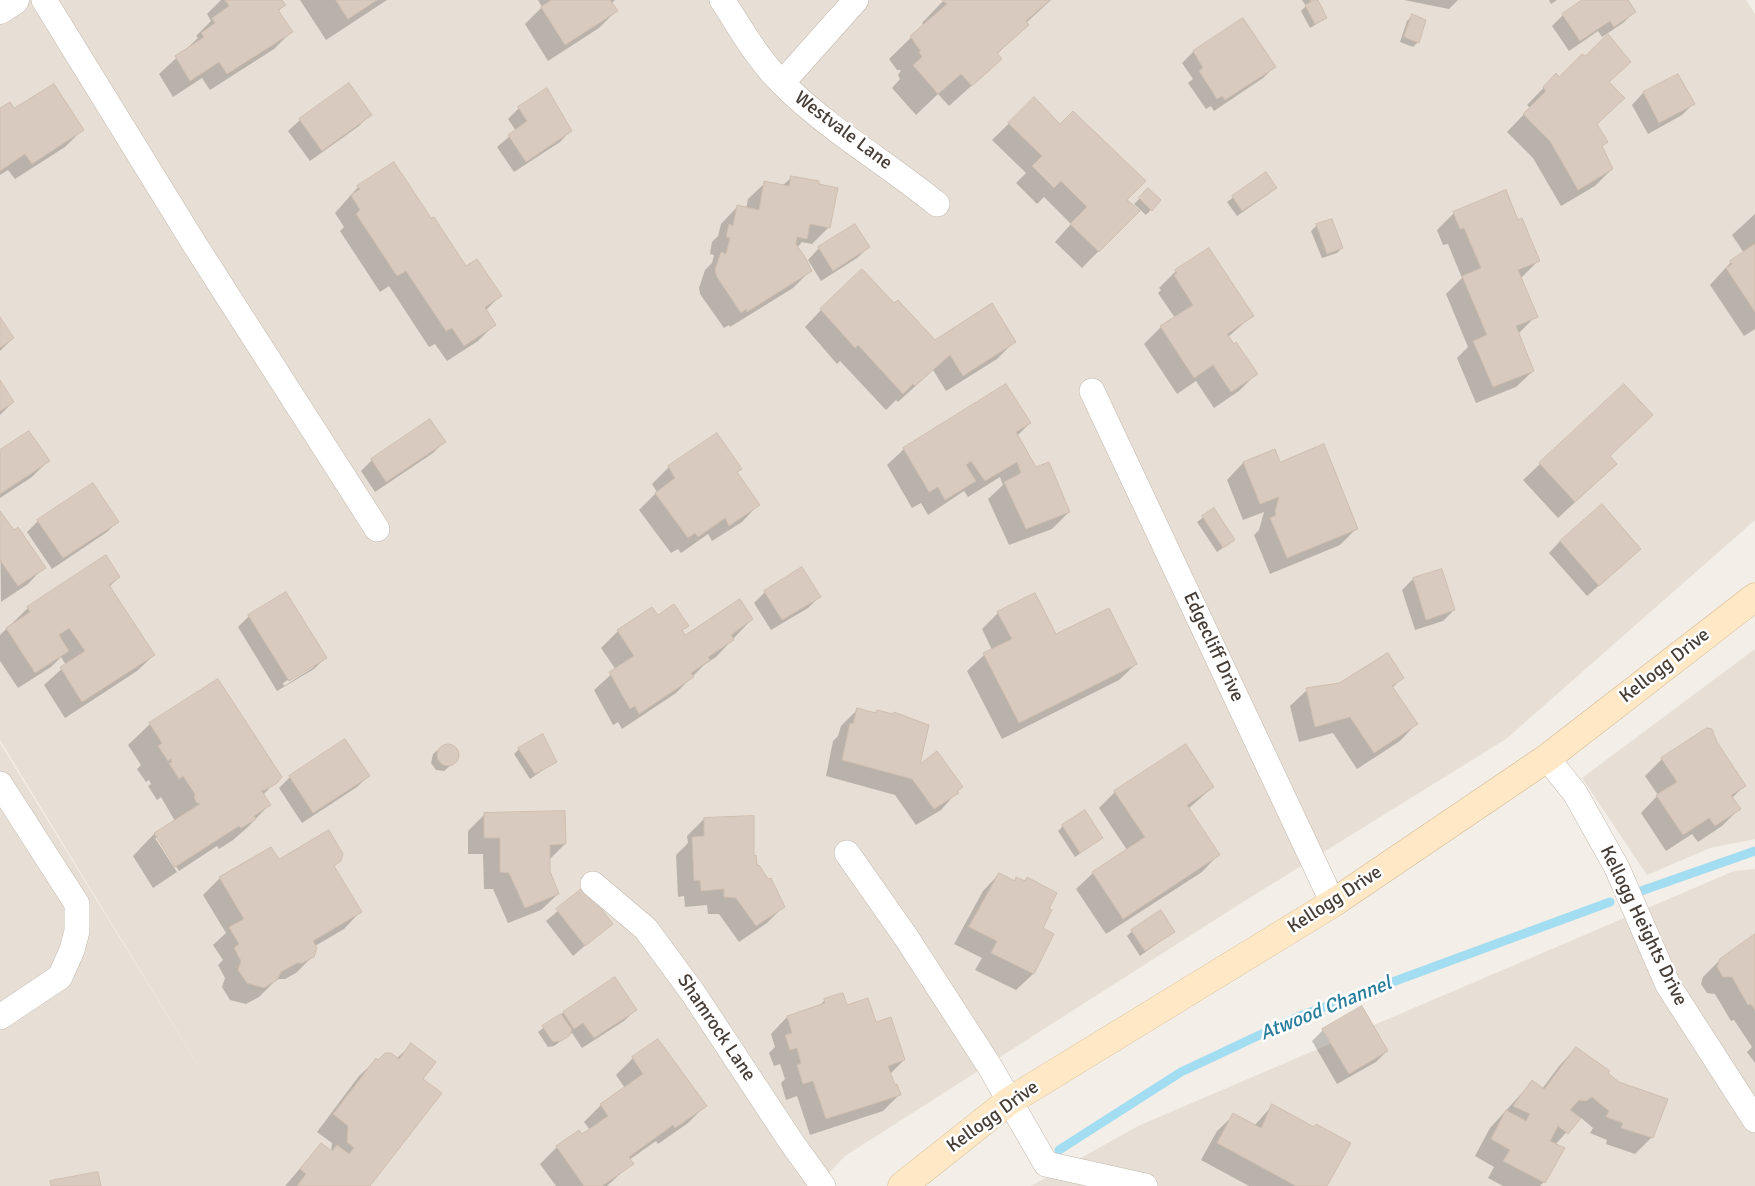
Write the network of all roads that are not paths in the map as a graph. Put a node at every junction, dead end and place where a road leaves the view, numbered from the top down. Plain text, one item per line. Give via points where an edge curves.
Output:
1 (15, 0) edge
2 (44, 0) edge
3 (722, 0) edge
4 (856, 0) edge
5 (0, 10) edge
6 (782, 84) junction
7 (937, 204) dead end
8 (1092, 391) dead end
9 (377, 529) dead end
10 (1755, 596) edge
11 (1547, 758) junction
12 (0, 784) edge
13 (847, 854) dead end
14 (593, 884) dead end
15 (1333, 903) junction
16 (0, 1017) edge
17 (1008, 1102) junction
18 (1755, 1120) edge
19 (823, 1186) edge
20 (902, 1186) edge
21 (1145, 1186) edge

1 - 5 street
2 - 9 street via 195,245
3 - 6 street, Westvale Lane via 758,56
4 - 6 street
6 - 7 street, Westvale Lane via 816,115
8 - 15 street, Edgecliff Drive
10 - 11 main road, Kellogg Drive
11 - 15 main road, Kellogg Drive
11 - 18 street, Kellogg Heights Drive via 1575,793 1617,868 1668,985
12 - 16 street via 77,904 77,931 60,977
13 - 17 street via 906,937 990,1067
14 - 19 street, Shamrock Lane via 646,928
15 - 17 main road, Kellogg Drive
17 - 20 main road, Kellogg Drive
17 - 21 street via 1046,1164

